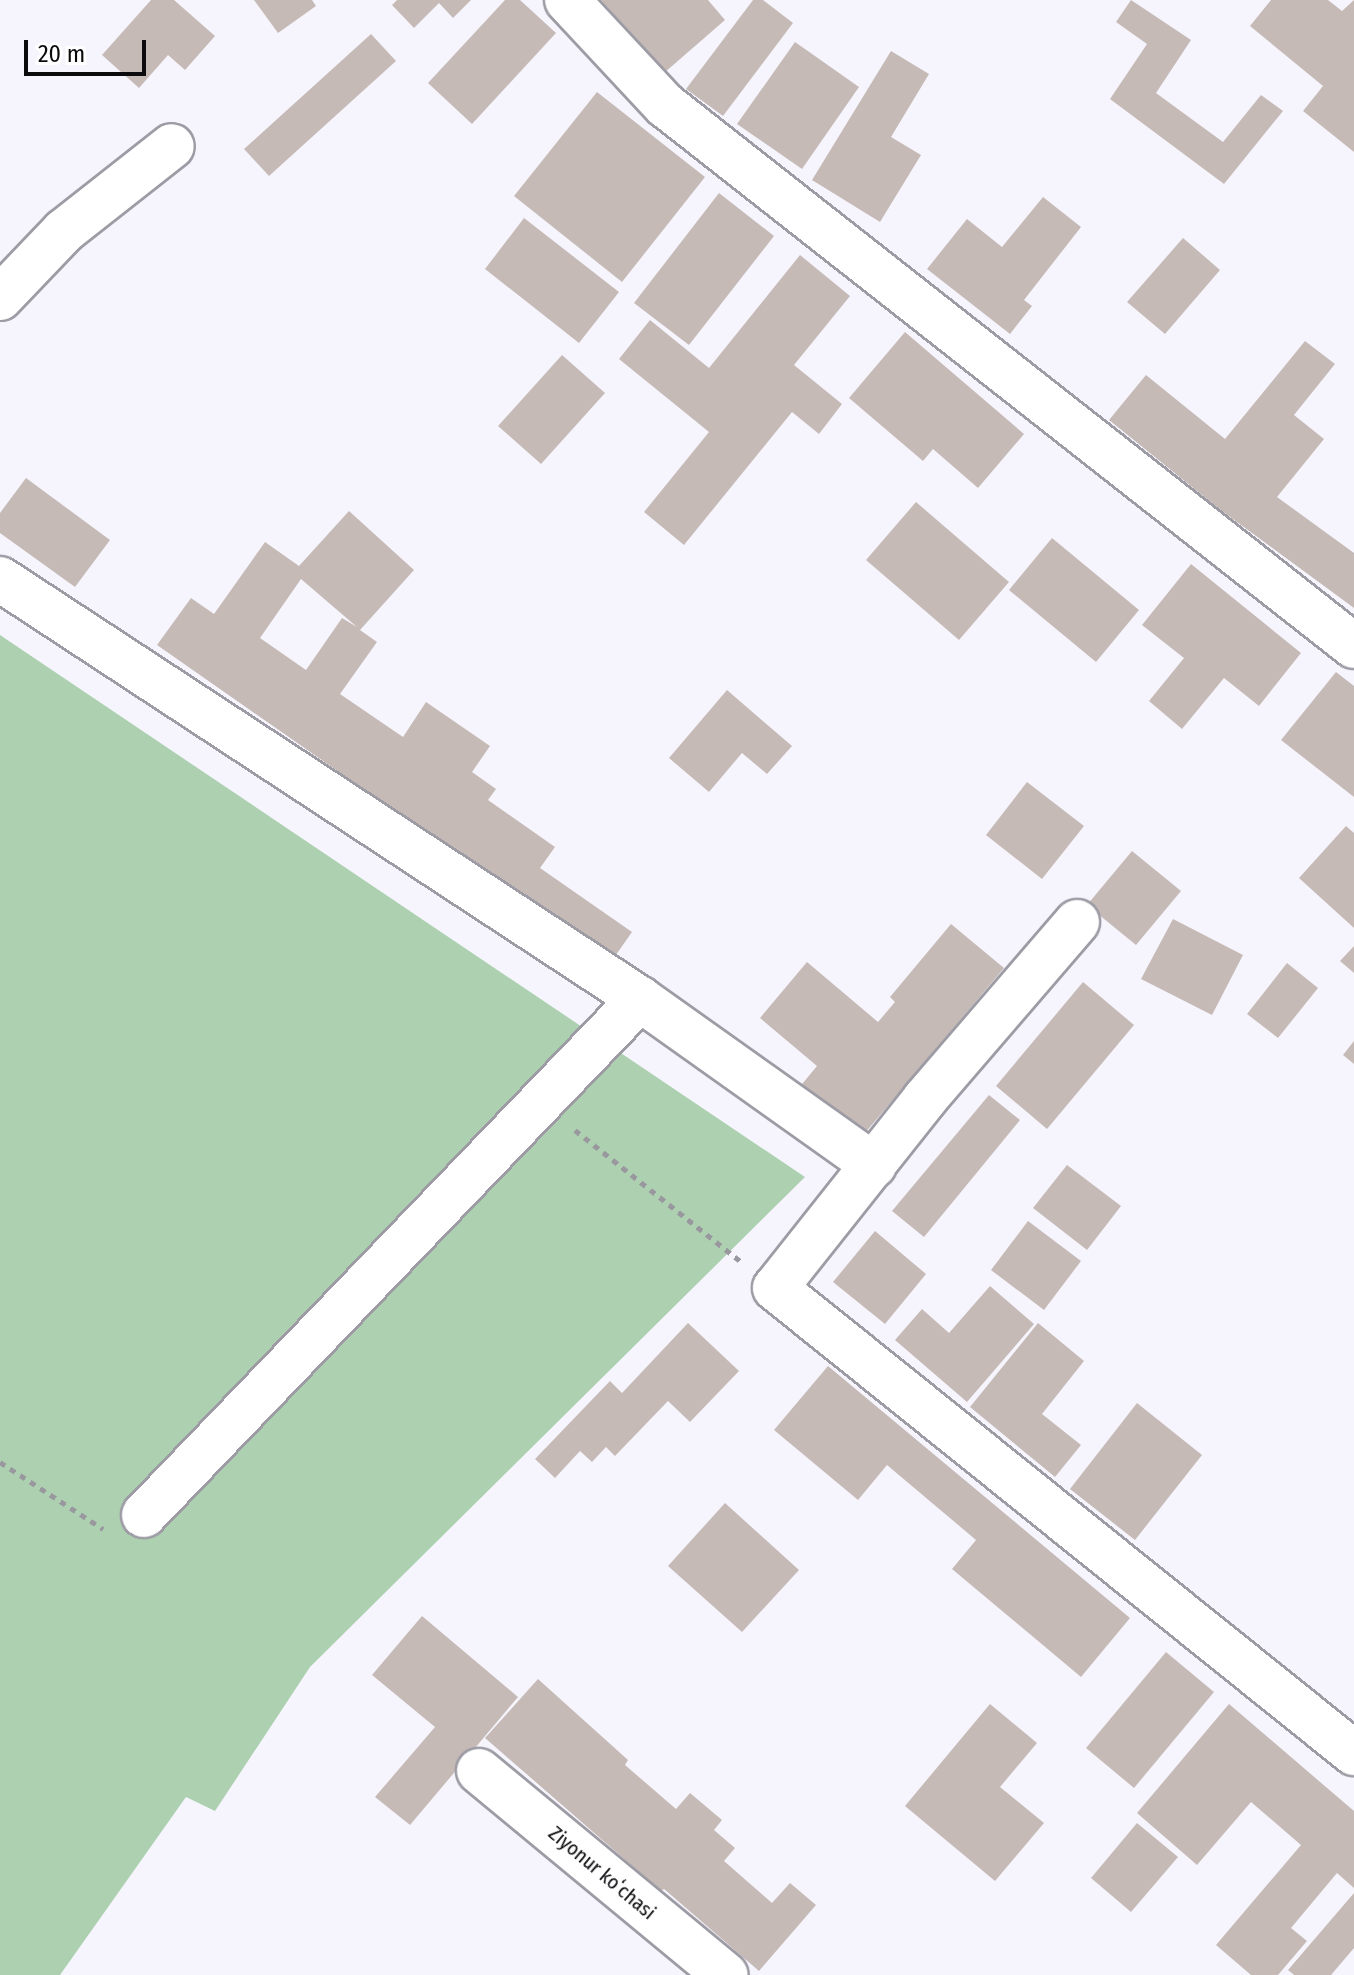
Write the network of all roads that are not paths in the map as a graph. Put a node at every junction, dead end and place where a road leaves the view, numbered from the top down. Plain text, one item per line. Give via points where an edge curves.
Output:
1 (567, 0) edge
2 (172, 146) dead end
3 (0, 298) edge
4 (0, 579) edge
5 (1354, 646) edge
6 (1077, 922) dead end
7 (640, 999) junction
8 (874, 1165) junction
9 (144, 1515) dead end
10 (1354, 1753) edge
11 (479, 1771) dead end
12 (726, 1975) edge

1 - 5 street via 665,105
2 - 3 street via 64,231
4 - 7 street
6 - 8 street
7 - 8 street
7 - 9 street
8 - 10 street via 775,1288
11 - 12 street, Ziyonur koʻchasi

